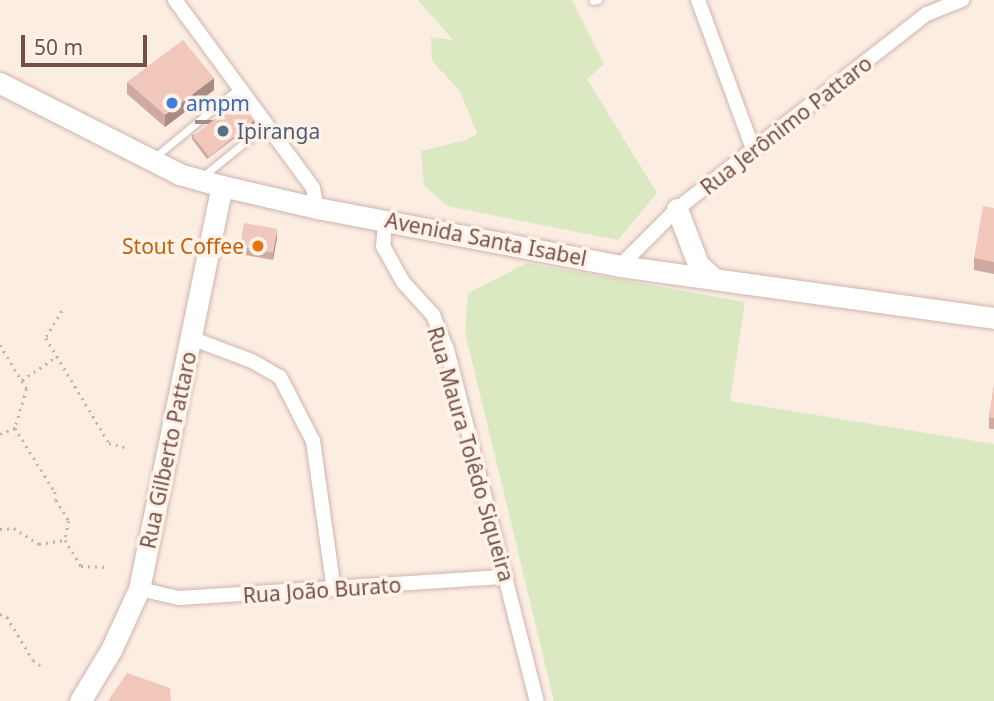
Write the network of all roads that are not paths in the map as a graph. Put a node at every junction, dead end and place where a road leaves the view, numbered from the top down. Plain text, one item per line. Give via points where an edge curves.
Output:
1 (175, 0) edge
2 (698, 0) edge
3 (922, 0) edge
4 (962, 0) edge
5 (927, 14) junction
6 (0, 83) edge
7 (240, 87) junction
8 (267, 124) junction
9 (754, 151) junction
10 (152, 160) junction
11 (199, 180) junction
12 (222, 186) junction
13 (317, 208) junction
14 (677, 209) junction
15 (385, 220) junction
16 (620, 266) junction
17 (714, 279) junction
18 (994, 318) edge
19 (191, 338) junction
20 (506, 577) junction
21 (139, 589) junction
22 (334, 590) junction
23 (80, 701) edge
24 (537, 701) edge

1 - 7 street
2 - 9 street
3 - 5 street
4 - 5 street, Rua Jerônimo Pattaro
5 - 9 street, Rua Jerônimo Pattaro
6 - 10 main road, Avenida Santa Isabel
7 - 8 street
7 - 10 lane
8 - 11 lane
8 - 13 street via 313,188
9 - 14 street, Rua Jerônimo Pattaro
10 - 11 main road, Avenida Santa Isabel
11 - 12 main road, Avenida Santa Isabel
12 - 13 main road, Avenida Santa Isabel
12 - 19 main road, Rua Gilberto Pattaro
13 - 15 main road, Avenida Santa Isabel
14 - 16 street, Rua Jerônimo Pattaro
14 - 17 main road via 698,264
15 - 16 main road, Avenida Santa Isabel
15 - 20 street, Rua Maura Tolêdo Siqueira via 383,246 403,282 432,315 447,349
16 - 17 main road, Avenida Santa Isabel
17 - 18 main road, Avenida Santa Isabel
19 - 21 main road, Rua Gilberto Pattaro
19 - 22 street via 280,377 313,441
20 - 22 street, Rua João Burato
20 - 24 street, Rua Maura Tolêdo Siqueira
21 - 22 street, Rua João Burato via 179,598
21 - 23 main road, Rua Gilberto Pattaro via 111,650

